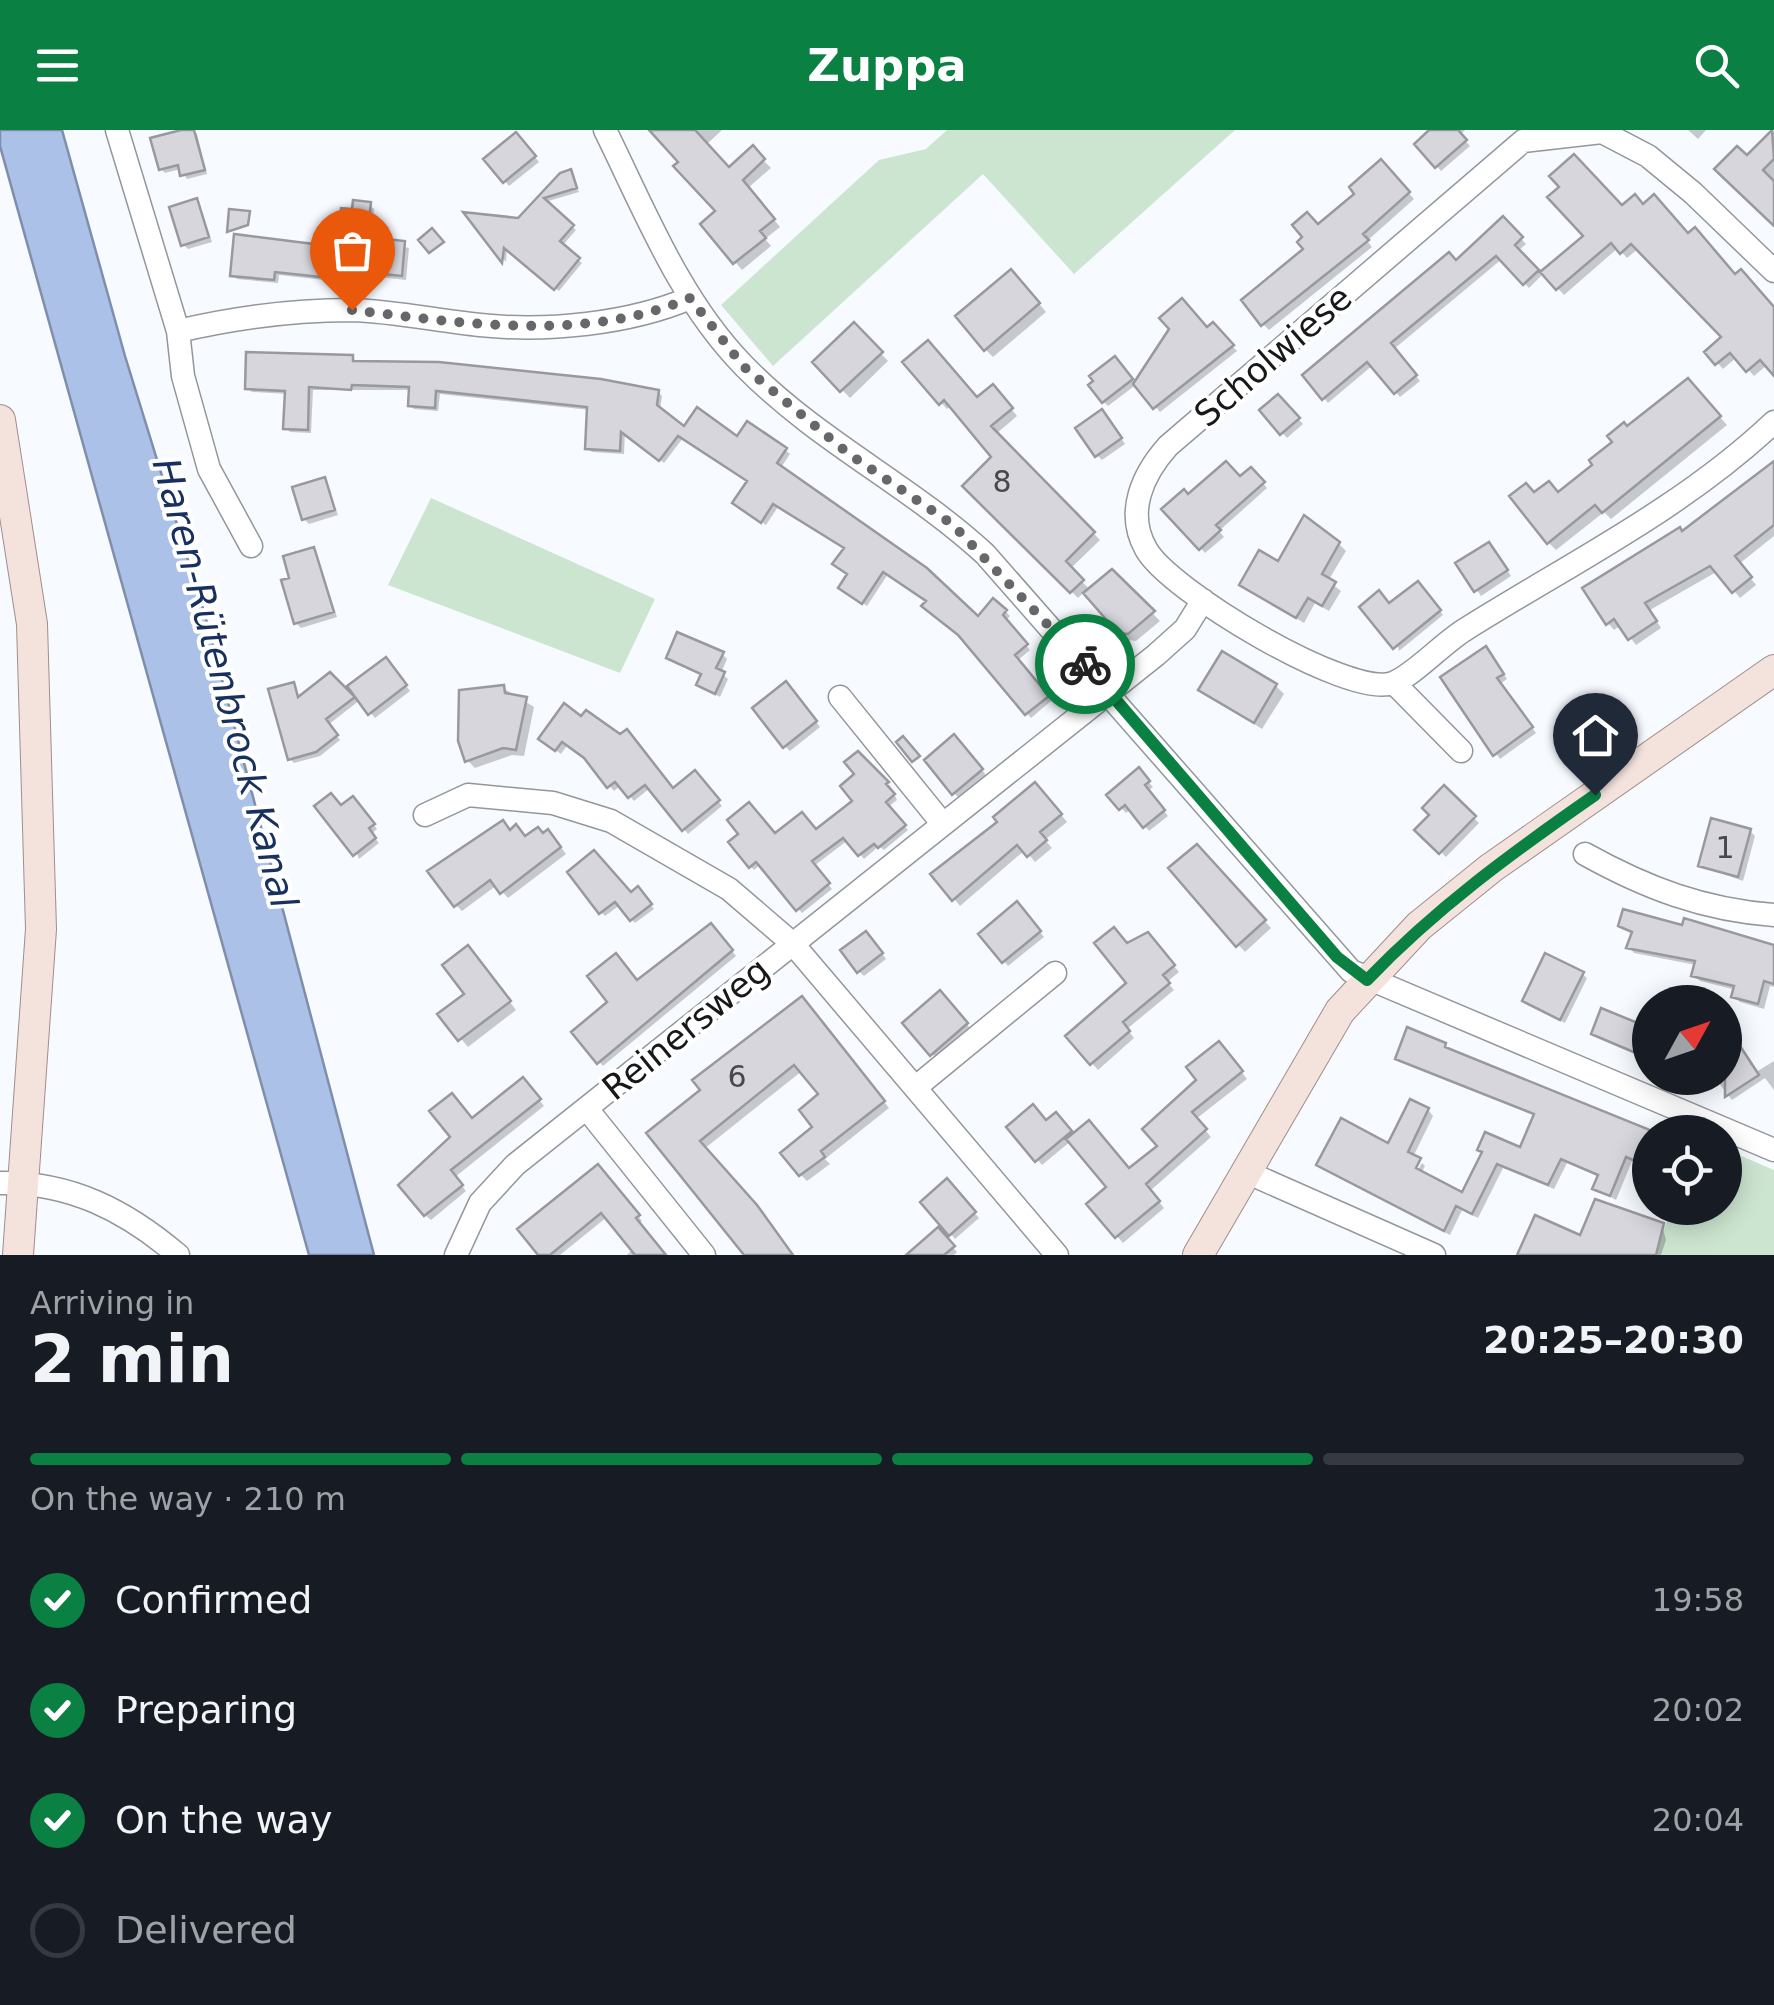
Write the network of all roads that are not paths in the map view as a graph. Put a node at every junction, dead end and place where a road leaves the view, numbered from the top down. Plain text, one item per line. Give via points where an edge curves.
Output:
1 (117, 130) edge
2 (604, 130) edge
3 (1602, 131) edge
4 (1526, 136) edge
5 (1774, 271) edge
6 (690, 298) junction
7 (178, 331) junction
8 (0, 420) edge
9 (1774, 422) edge
10 (252, 546) dead end
11 (1203, 600) junction
12 (1774, 670) edge
13 (1394, 683) junction
14 (1108, 690) junction
15 (840, 698) dead end
16 (1461, 752) dead end
17 (425, 815) dead end
18 (942, 823) junction
19 (1585, 854) dead end
20 (1774, 915) edge
21 (793, 944) junction
22 (1055, 972) dead end
23 (1367, 980) junction
24 (916, 1087) junction
25 (586, 1109) junction
26 (1774, 1150) edge
27 (1244, 1170) junction
28 (12, 1182) edge
29 (18, 1255) edge
30 (178, 1255) edge
31 (456, 1255) edge
32 (704, 1255) edge
33 (1057, 1255) edge
34 (1198, 1255) edge
35 (1434, 1255) edge

1 - 7 street
2 - 6 street
3 - 4 street, Scholwiese
3 - 5 street, Scholwiese via 1663,168
4 - 11 street, Scholwiese via 1147,470 1137,516 1145,548 1168,576
6 - 7 street via 664,309 582,322 485,326 352,310 233,318
6 - 14 street via 768,388 986,554
7 - 10 street via 182,376 209,469
8 - 28 main road via 33,643 41,929
9 - 13 street via 1684,497 1443,643
11 - 13 street, Scholwiese via 1336,676 1368,685
11 - 14 street via 1185,629
12 - 23 main road via 1490,868
13 - 16 street
14 - 18 street, Reinersweg
14 - 23 street via 1337,957
15 - 18 street
17 - 21 street via 468,794 553,804 611,821 729,889
18 - 21 street, Reinersweg
19 - 20 street via 1657,890 1722,911
21 - 24 street
21 - 25 street, Reinersweg
22 - 24 street
23 - 26 street
23 - 27 main road via 1340,1012
24 - 33 street
25 - 31 street, Reinersweg via 496,1182
25 - 32 street
27 - 34 main road
27 - 35 street
28 - 29 main road
28 - 30 street via 56,1185 112,1209

